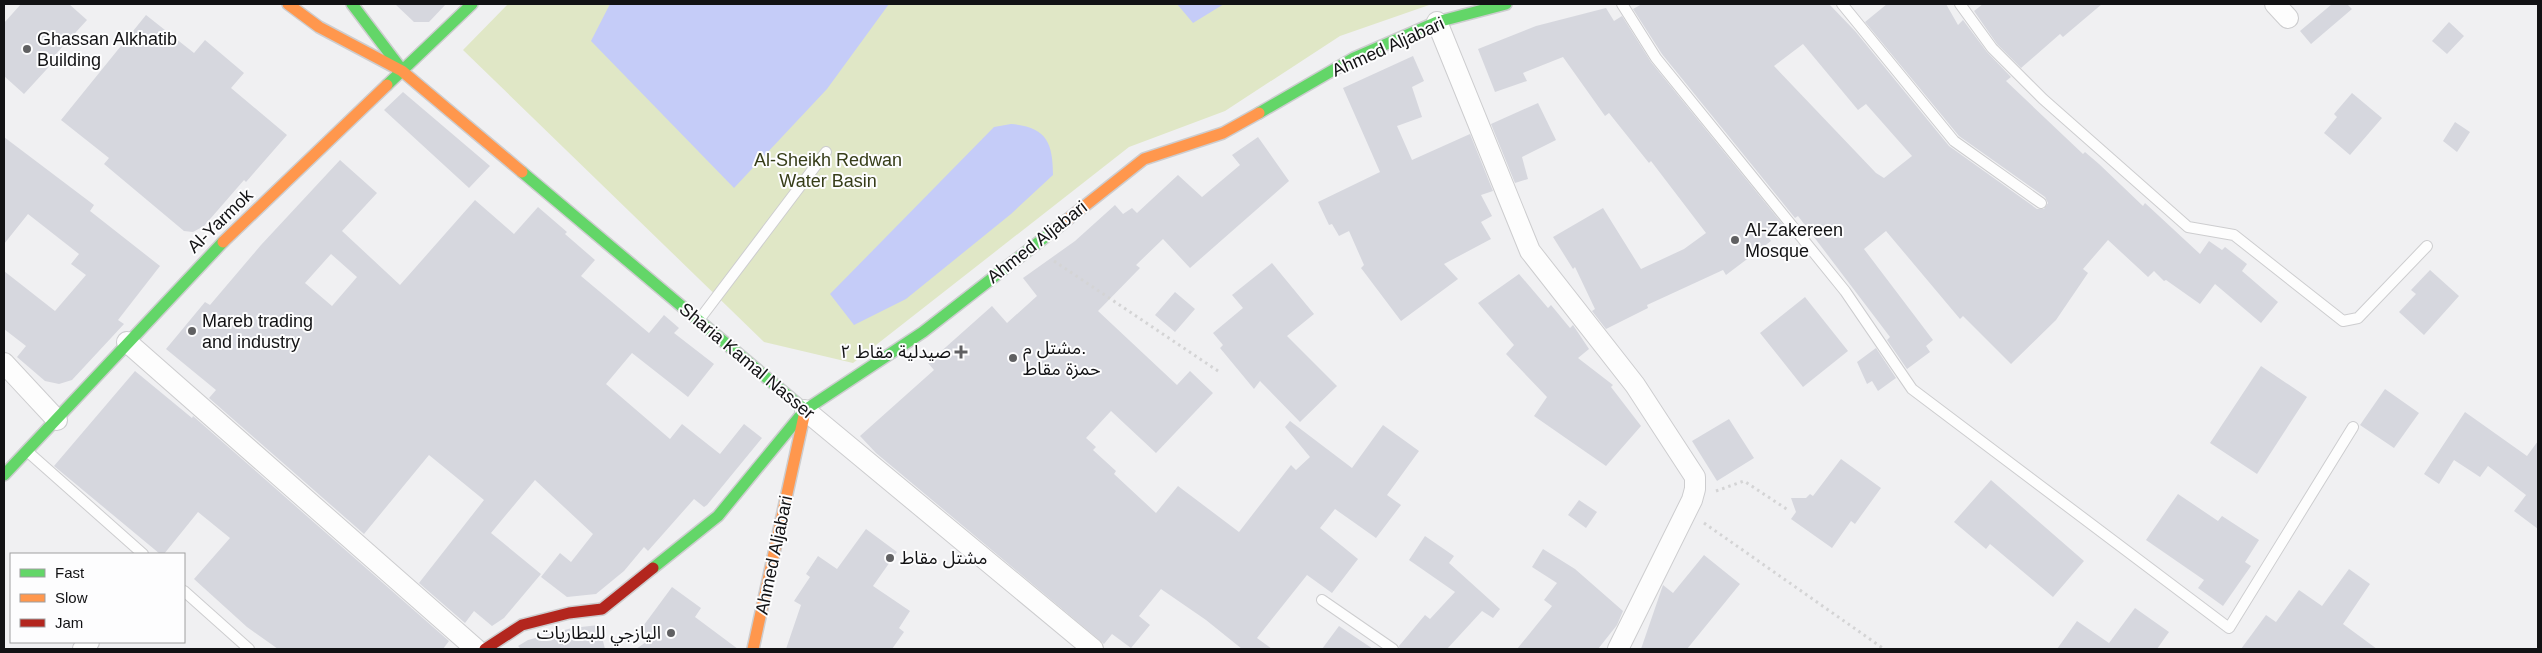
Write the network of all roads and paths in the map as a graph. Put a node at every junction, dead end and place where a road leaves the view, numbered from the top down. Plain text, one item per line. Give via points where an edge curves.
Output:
1 (288, 4) edge
2 (352, 4) edge
3 (472, 4) edge
4 (1506, 4) edge
5 (1622, 4) edge
6 (1842, 4) edge
7 (1960, 4) edge
8 (1437, 22) junction
9 (402, 71) junction
10 (826, 152) dead end
11 (2041, 203) dead end
12 (1030, 246) junction
13 (2426, 246) dead end
14 (699, 321) junction
15 (127, 342) junction
16 (4, 363) edge
17 (1222, 373) dead end
18 (805, 410) junction
19 (57, 420) junction
20 (2353, 427) dead end
21 (27, 451) junction
22 (4, 475) edge
23 (1689, 505) junction
24 (1788, 510) dead end
25 (142, 553) edge
26 (185, 592) edge
27 (1322, 600) dead end
28 (249, 649) edge
29 (476, 649) edge
30 (485, 649) edge
31 (753, 649) edge
32 (1093, 649) edge
33 (1393, 649) edge
34 (1618, 649) edge
35 (1884, 649) edge

1 - 9 street, Sharia Kamal Nasser via 319,27
2 - 9 street, Sharia Kamal Nasser
3 - 9 street, Al-Yarmok
4 - 8 street, Ahmed Aljabari
5 - 20 lane via 1656,58 1845,291 1912,389 2229,628
6 - 11 lane via 1954,141
7 - 13 lane via 1992,48 2044,99 2188,227 2234,235 2344,321 2358,318
8 - 12 street, Ahmed Aljabari via 1354,58 1223,133 1144,159
8 - 23 street via 1530,251 1635,385 1695,476 1695,489
9 - 14 street, Sharia Kamal Nasser
9 - 15 street, Al-Yarmok via 203,261
10 - 14 lane
12 - 17 path
12 - 18 street, Ahmed Aljabari via 923,332
14 - 18 street, Sharia Kamal Nasser
15 - 19 street, Al-Yarmok
15 - 29 street
16 - 19 street
18 - 30 street via 718,516 602,609 569,613 522,625
18 - 31 street, Ahmed Aljabari
18 - 32 street, Sharia Kamal Nasser
19 - 21 street, Al-Yarmok
21 - 22 street, Al-Yarmok
21 - 25 lane
23 - 24 path via 1744,481
23 - 34 street
23 - 35 path
26 - 28 lane
27 - 33 lane

